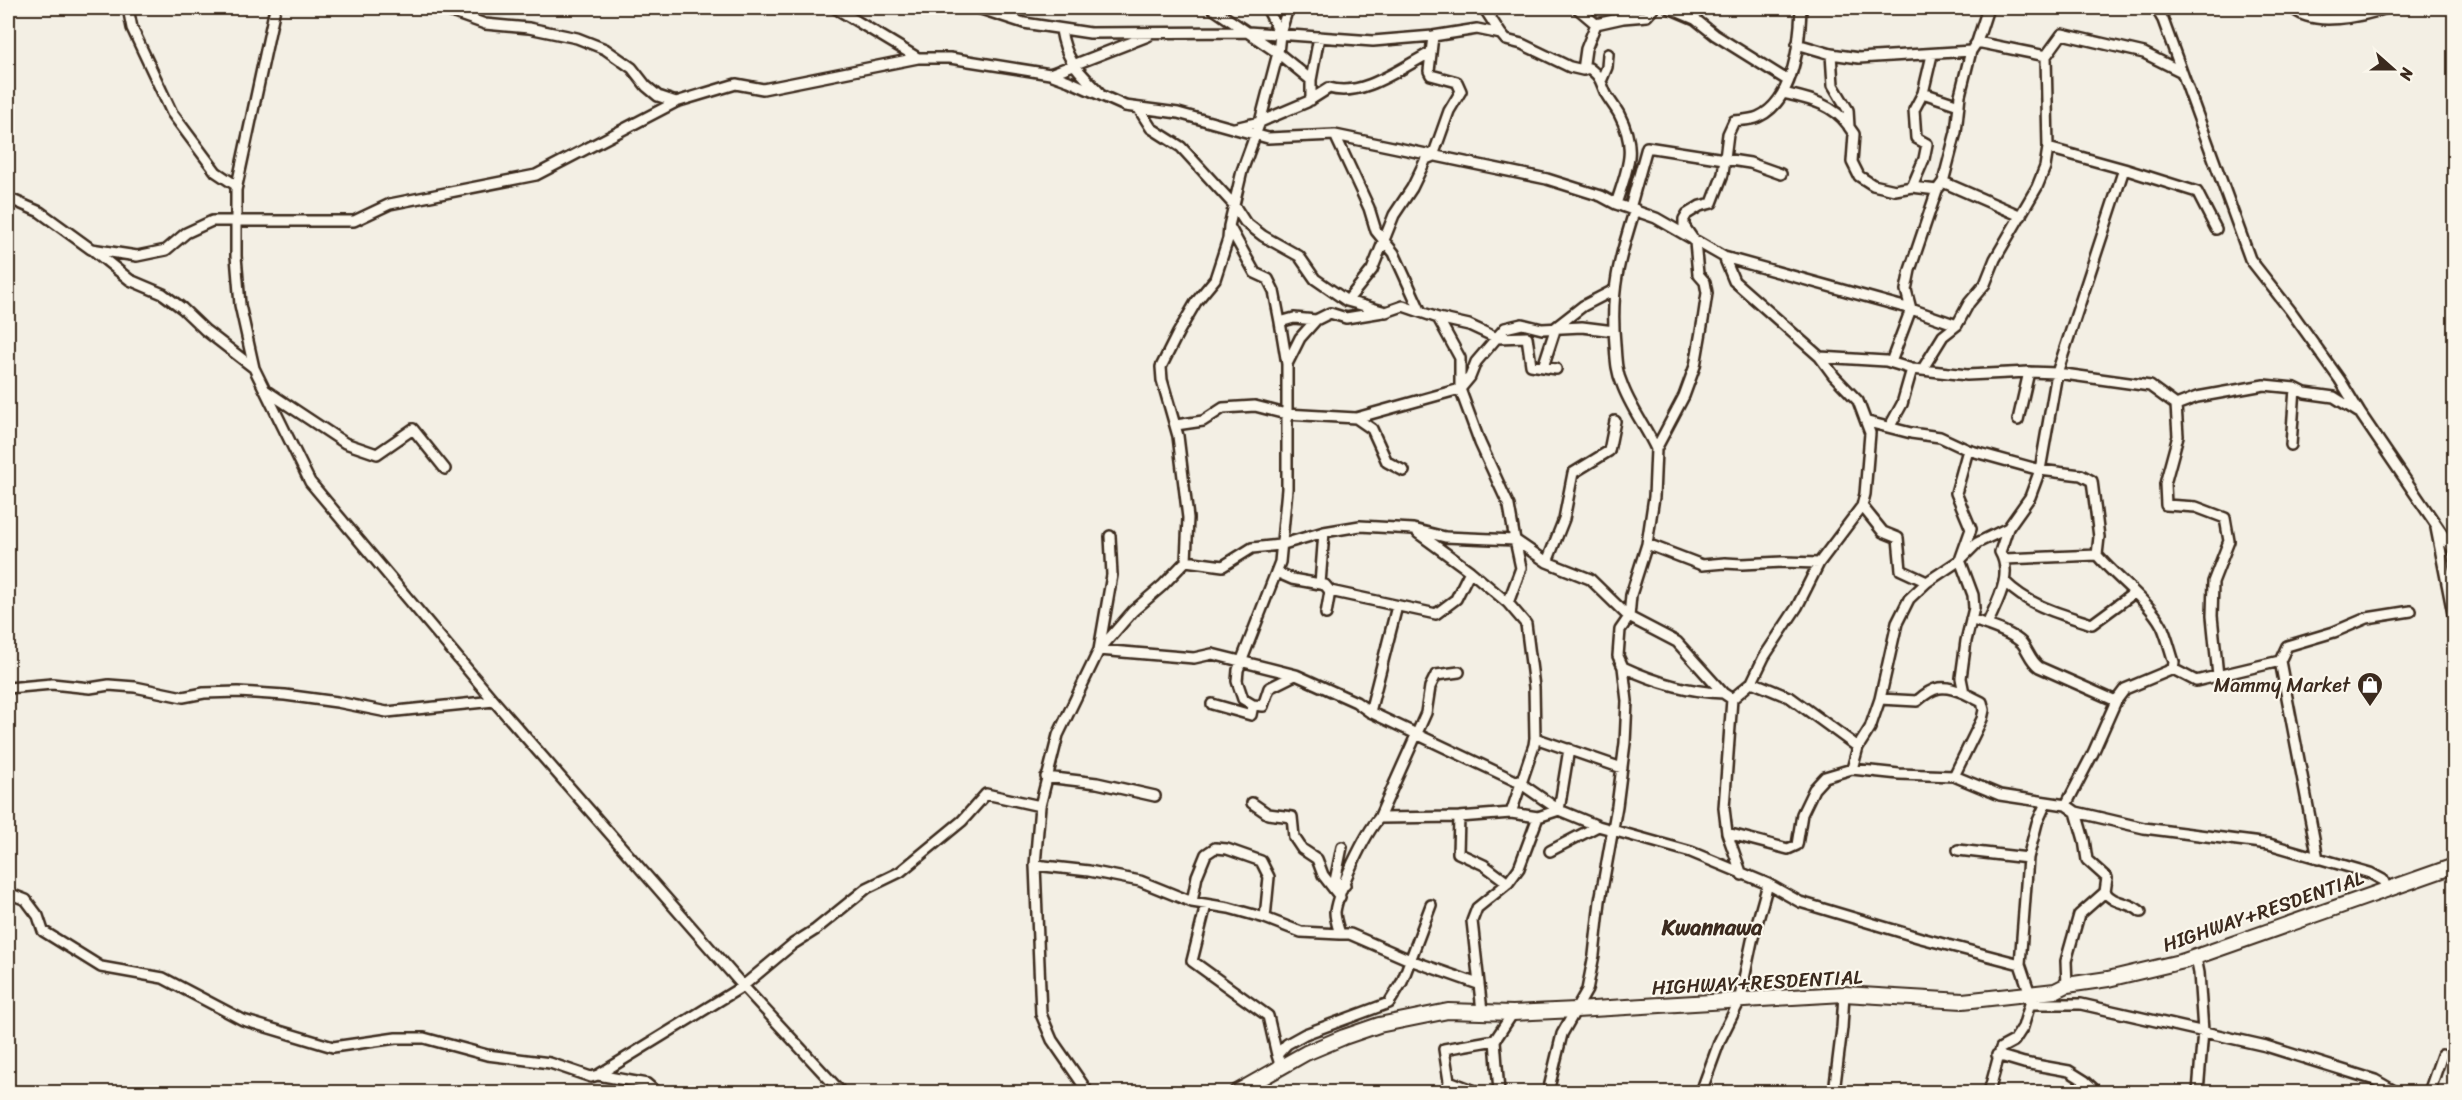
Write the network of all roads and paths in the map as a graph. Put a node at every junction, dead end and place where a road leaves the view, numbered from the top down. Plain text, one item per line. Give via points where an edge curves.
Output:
1 (128, 8) edge
2 (275, 8) edge
3 (440, 8) edge
4 (835, 8) edge
5 (978, 8) edge
6 (1212, 8) edge
7 (1267, 8) edge
8 (1288, 8) edge
9 (1484, 8) edge
10 (1577, 8) edge
11 (1654, 8) edge
12 (1669, 8) edge
13 (1802, 8) edge
14 (1988, 8) edge
15 (2170, 8) edge
16 (2293, 8) edge
17 (2387, 8) edge
18 (2157, 9) edge
19 (1596, 24) junction
20 (1061, 30) junction
21 (1248, 32) junction
22 (1153, 34) junction
23 (1280, 34) junction
24 (1501, 34) junction
25 (1433, 36) junction
26 (1319, 37) junction
27 (1977, 42) junction
28 (1797, 44) junction
29 (1971, 51) junction
30 (1278, 53) junction
31 (1430, 53) junction
32 (1608, 54) dead end
33 (1831, 54) junction
34 (1932, 55) junction
35 (2046, 56) junction
36 (918, 57) junction
37 (1074, 66) junction
38 (1583, 70) junction
39 (2182, 72) junction
40 (1050, 74) junction
41 (1602, 79) junction
42 (1311, 80) junction
43 (1787, 80) junction
44 (1783, 93) junction
45 (1923, 93) junction
46 (1103, 96) junction
47 (1311, 100) junction
48 (676, 102) junction
49 (1959, 105) junction
50 (1138, 109) junction
51 (1260, 122) junction
52 (1849, 127) junction
53 (1232, 128) junction
54 (1254, 134) junction
55 (1335, 135) junction
56 (2048, 148) junction
57 (1432, 156) junction
58 (1726, 161) junction
59 (2124, 169) junction
60 (1781, 174) dead end
61 (237, 186) junction
62 (1940, 186) junction
63 (1912, 187) junction
64 (8, 198) edge
65 (1616, 204) junction
66 (1234, 205) junction
67 (1633, 208) junction
68 (2021, 216) junction
69 (236, 221) junction
70 (1229, 226) junction
71 (2216, 229) dead end
72 (1384, 239) junction
73 (1695, 242) junction
74 (92, 249) junction
75 (1724, 257) junction
76 (1614, 290) junction
77 (1347, 301) junction
78 (1911, 309) junction
79 (1420, 310) junction
80 (1386, 312) junction
81 (1438, 318) junction
82 (1316, 320) junction
83 (1280, 322) junction
84 (1957, 326) junction
85 (1556, 327) junction
86 (1614, 331) junction
87 (1497, 338) junction
88 (1820, 357) junction
89 (1891, 362) junction
90 (1287, 364) junction
91 (1543, 367) junction
92 (254, 368) junction
93 (1556, 369) dead end
94 (1912, 369) junction
95 (1922, 370) junction
96 (2029, 372) junction
97 (2057, 373) junction
98 (2295, 388) junction
99 (264, 389) junction
100 (1460, 389) junction
101 (2176, 405) junction
102 (2360, 413) junction
103 (1286, 414) junction
104 (1356, 418) junction
105 (2018, 420) dead end
106 (1615, 421) dead end
107 (1868, 422) junction
108 (1176, 425) junction
109 (1890, 426) junction
110 (2290, 445) dead end
111 (1656, 449) junction
112 (1968, 450) junction
113 (445, 470) dead end
114 (2040, 470) junction
115 (1404, 471) dead end
116 (1862, 506) junction
117 (2435, 522) junction
118 (2008, 528) junction
119 (1413, 529) junction
120 (1324, 532) junction
121 (1110, 536) dead end
122 (1515, 540) junction
123 (1647, 544) junction
124 (1280, 545) junction
125 (2454, 551) edge
126 (2097, 555) junction
127 (2004, 559) junction
128 (1959, 560) junction
129 (1186, 561) junction
130 (1547, 562) junction
131 (1820, 563) junction
132 (1470, 571) junction
133 (1276, 572) junction
134 (1927, 582) junction
135 (2005, 582) junction
136 (1320, 584) junction
137 (1330, 591) junction
138 (2134, 593) junction
139 (1509, 603) junction
140 (1397, 606) junction
141 (2411, 611) dead end
142 (1326, 614) dead end
143 (1629, 617) junction
144 (1971, 619) junction
145 (2454, 619) edge
146 (1987, 625) junction
147 (1099, 650) junction
148 (2280, 661) junction
149 (1241, 662) junction
150 (1623, 667) junction
151 (2173, 669) junction
152 (1459, 672) dead end
153 (1296, 675) junction
154 (2218, 676) junction
155 (1752, 682) junction
156 (8, 688) edge
157 (1723, 693) junction
158 (1964, 693) junction
159 (1732, 699) junction
160 (1880, 699) junction
161 (494, 701) junction
162 (2116, 701) junction
163 (1212, 704) dead end
164 (1252, 705) junction
165 (1370, 712) junction
166 (1416, 733) junction
167 (1535, 738) junction
168 (1858, 747) junction
169 (1569, 749) junction
170 (1622, 768) junction
171 (1852, 769) junction
172 (1954, 776) junction
173 (1046, 777) junction
174 (1520, 783) junction
175 (1155, 796) dead end
176 (1252, 803) dead end
177 (2046, 803) junction
178 (2066, 805) junction
179 (1040, 806) junction
180 (1559, 810) junction
181 (2076, 812) junction
182 (1510, 813) junction
183 (1459, 817) junction
184 (1538, 817) junction
185 (1379, 818) junction
186 (1598, 826) junction
187 (1612, 829) junction
188 (1727, 833) junction
189 (1342, 847) dead end
190 (1958, 850) dead end
191 (1550, 851) dead end
192 (2028, 858) junction
193 (2318, 859) junction
194 (1035, 864) junction
195 (2454, 866) edge
196 (1742, 875) junction
197 (1508, 883) junction
198 (1768, 884) junction
199 (1345, 885) junction
200 (2387, 890) junction
201 (2105, 892) junction
202 (8, 893) edge
203 (1340, 897) junction
204 (1192, 902) junction
205 (1206, 905) junction
206 (1431, 905) dead end
207 (2141, 912) dead end
208 (1266, 918) junction
209 (1340, 934) junction
210 (2196, 958) junction
211 (1410, 960) junction
212 (2020, 964) junction
213 (1478, 984) junction
214 (2067, 985) junction
215 (743, 986) junction
216 (1844, 994) junction
217 (2030, 999) junction
218 (1739, 1002) junction
219 (1576, 1010) junction
220 (1482, 1011) junction
221 (1513, 1013) junction
222 (2203, 1031) junction
223 (1495, 1040) junction
224 (1997, 1055) junction
225 (2442, 1055) dead end
226 (1279, 1061) junction
227 (598, 1075) junction
228 (1449, 1081) junction
229 (8, 1088) edge
230 (10, 1092) edge
231 (656, 1092) edge
232 (841, 1092) edge
233 (1089, 1092) edge
234 (1237, 1092) edge
235 (1447, 1092) edge
236 (1478, 1092) edge
237 (1499, 1092) edge
238 (1548, 1092) edge
239 (1701, 1092) edge
240 (1834, 1092) edge
241 (1989, 1092) edge
242 (2097, 1092) edge
243 (2198, 1092) edge
244 (2396, 1092) edge
245 (2429, 1092) edge

1 - 61 street via 132,28 172,113 216,171
2 - 61 street
3 - 48 street via 485,24 539,30 605,49 632,68 658,96
4 - 36 street
5 - 20 street
6 - 21 street
7 - 23 street
8 - 23 street
9 - 24 street
10 - 19 street
11 - 19 street via 1647,16
12 - 43 street via 1695,18
13 - 28 street
14 - 27 street
15 - 18 street
16 - 17 street via 2328,20
18 - 39 street
19 - 38 street
20 - 22 street
20 - 37 street via 1064,49
21 - 22 street
21 - 23 street
21 - 30 street
22 - 37 street
23 - 26 street
23 - 30 street
24 - 25 street via 1477,29
24 - 38 street via 1506,40
25 - 26 street via 1373,41
25 - 31 street
26 - 42 street
27 - 29 street
27 - 35 street
28 - 33 street
28 - 43 street via 1793,70
29 - 34 street
29 - 49 street
30 - 42 street
30 - 51 street
31 - 47 street via 1350,91 1329,88
31 - 57 street via 1431,75 1457,82 1461,91
32 - 41 street
33 - 34 street via 1872,59
33 - 52 street via 1833,85 1848,110
34 - 45 street
35 - 39 street via 2062,34 2144,53
35 - 56 street
36 - 40 street via 950,58
36 - 48 street via 763,89 736,84
37 - 40 street
37 - 46 street
38 - 41 street via 1589,68
39 - 102 street via 2250,259 2303,327
40 - 46 street
41 - 65 street via 1628,137 1631,158
42 - 47 street
43 - 44 street
44 - 52 street via 1822,103 1840,114
44 - 58 street via 1767,111 1734,121 1728,134
45 - 49 street
45 - 63 street via 1914,110 1916,138 1927,144
46 - 50 street
47 - 51 street
48 - 69 street via 536,176 390,204 354,222
49 - 62 street via 1956,132
50 - 53 street via 1178,113
50 - 66 street via 1151,128 1181,147
51 - 53 street
51 - 54 street
52 - 63 street via 1854,134 1852,162 1859,176 1873,185 1895,190
53 - 54 street
54 - 55 street via 1268,138
54 - 66 street
55 - 57 street
55 - 72 street via 1376,231
56 - 59 street
56 - 68 street via 2045,167
57 - 65 street via 1530,175
57 - 72 street via 1426,159
58 - 60 street via 1750,163
58 - 67 street via 1647,147
58 - 73 street via 1712,203 1700,206 1684,219 1684,226
59 - 71 street via 2197,192
59 - 97 street
61 - 69 street
62 - 63 street
62 - 68 street
62 - 78 street via 1910,270 1906,290
64 - 74 street via 40,212
65 - 67 street
66 - 70 street
66 - 77 street via 1245,222 1299,256 1315,279
67 - 73 street via 1670,224
67 - 76 street
68 - 84 street via 1985,284
69 - 74 street via 212,221 186,233 166,250 137,256
69 - 92 street via 240,305
70 - 83 street via 1255,273 1268,279
70 - 108 street via 1215,279 1196,302 1161,367
72 - 77 street via 1372,270
72 - 79 street
73 - 75 street
73 - 111 street via 1698,274 1707,293 1695,366
74 - 92 street via 130,280 176,303
75 - 78 street
75 - 88 street via 1734,281
76 - 85 street via 1583,306
76 - 86 street
77 - 80 street
78 - 84 street
78 - 89 street
79 - 80 street via 1403,306
79 - 81 street
80 - 82 street via 1346,318 1330,313
81 - 87 street via 1469,325
81 - 100 street via 1460,358
82 - 83 street via 1294,318
82 - 90 street via 1300,338
83 - 90 street
84 - 95 street via 1943,336
85 - 86 street
85 - 87 street via 1542,329 1522,324 1505,328
85 - 91 street
86 - 111 street via 1620,381
87 - 91 street via 1527,338 1532,365
87 - 100 street
88 - 89 street
88 - 107 street via 1858,401
89 - 94 street
90 - 103 street
91 - 93 street
92 - 99 street
94 - 95 street
94 - 109 street via 1902,404
95 - 96 street via 1967,375
96 - 97 street
96 - 105 street
97 - 101 street via 2150,386
97 - 114 street
98 - 101 street via 2264,385 2197,397
98 - 102 street via 2334,397
98 - 110 street
99 - 113 street via 345,443 377,454 413,429
99 - 161 street via 310,482
100 - 104 street
100 - 122 street via 1509,506
101 - 154 street via 2178,436 2165,484 2166,505 2196,507 2225,519 2229,541 2213,582
102 - 117 street
103 - 104 street
103 - 108 street via 1255,406 1223,408 1203,421
103 - 124 street via 1287,489
104 - 115 street via 1372,429 1387,462
106 - 130 street via 1609,451 1573,473 1564,519
107 - 109 street
107 - 116 street
108 - 129 street via 1188,518
109 - 112 street via 1940,437
111 - 123 street
112 - 114 street
112 - 128 street via 1956,493 1971,530
114 - 118 street via 2030,497
114 - 126 street via 2080,475 2092,481 2099,537
116 - 131 street
116 - 134 street via 1883,532 1898,538 1901,570
117 - 125 street
117 - 145 street
118 - 127 street via 2000,552
118 - 128 street via 1977,543
119 - 120 street via 1360,526
119 - 122 street via 1445,537
119 - 132 street
120 - 124 street
120 - 136 street
121 - 147 street via 1112,575
122 - 130 street
122 - 139 street via 1521,568
123 - 131 street via 1702,565
123 - 143 street via 1631,595
124 - 129 street via 1252,548 1223,566
124 - 133 street
126 - 127 street
126 - 138 street
127 - 135 street
128 - 134 street
128 - 144 street via 1973,595
129 - 147 street
130 - 143 street via 1590,579
131 - 155 street
132 - 139 street
132 - 140 street via 1456,599 1436,614
133 - 136 street
133 - 149 street
134 - 160 street via 1909,599 1897,622
135 - 138 street via 2016,593 2048,610 2092,624
135 - 146 street
136 - 137 street
137 - 140 street
137 - 142 street
138 - 151 street via 2161,625
139 - 167 street via 1526,624 1534,687
140 - 165 street
141 - 148 street via 2367,618 2287,646
143 - 150 street via 1620,630 1618,656
143 - 157 street via 1677,642
144 - 146 street
144 - 158 street via 1961,678
146 - 162 street via 2022,643 2030,660 2039,667
147 - 149 street via 1194,658 1212,654
147 - 173 street via 1058,735
148 - 154 street
148 - 193 street
149 - 153 street
149 - 164 street via 1237,681 1243,699
150 - 157 street via 1653,681
150 - 170 street via 1627,701
151 - 154 street via 2196,681
151 - 162 street via 2125,689
152 - 166 street via 1436,675
153 - 164 street via 1269,688 1263,706
153 - 165 street
155 - 159 street
155 - 168 street via 1791,698
156 - 161 street via 109,685 183,697 238,692 285,695 387,712
157 - 159 street
158 - 160 street via 1951,687 1934,688 1917,701
158 - 172 street via 1982,702 1984,710
159 - 188 street via 1724,808
160 - 168 street
161 - 215 street
162 - 178 street
163 - 164 street via 1251,715
165 - 166 street
166 - 174 street
166 - 185 street
167 - 169 street
167 - 174 street
168 - 171 street
169 - 170 street
169 - 180 street
170 - 187 street
171 - 172 street
171 - 188 street via 1825,777 1814,789 1802,814 1797,845 1788,849
172 - 177 street via 2000,795
173 - 175 street
173 - 179 street
174 - 180 street
174 - 182 street
176 - 203 street via 1268,814 1292,817 1294,837 1302,849 1317,859 1323,875
177 - 178 street
177 - 192 street
178 - 181 street
179 - 194 street
179 - 215 street via 986,794 962,820 900,872 867,888
180 - 184 street
180 - 186 street
181 - 193 street via 2144,828 2269,844
181 - 201 street via 2087,860 2107,878
182 - 183 street
182 - 184 street
183 - 185 street
183 - 197 street via 1458,854 1484,864
184 - 197 street via 1519,868
185 - 199 street via 1359,850
186 - 187 street
186 - 191 street
187 - 196 street via 1691,852
187 - 219 street via 1587,990
188 - 196 street
189 - 199 street via 1335,881
190 - 192 street
192 - 212 street
193 - 200 street via 2370,873 2383,880
194 - 204 street via 1140,881
194 - 233 street via 1041,1014 1052,1040
195 - 200 highway, HIGHWAY+RESDENTIAL
196 - 198 street
197 - 213 street via 1477,908 1472,921
198 - 212 street via 1800,902
198 - 218 street
199 - 203 street
200 - 210 highway, HIGHWAY+RESDENTIAL
201 - 207 street via 2111,900
201 - 214 street via 2079,915 2066,961
202 - 227 street via 26,900 43,931 101,967 163,978 243,1020 333,1047 424,1038 487,1055 550,1063 591,1077
203 - 209 street via 1335,914
204 - 205 street
204 - 208 street via 1206,854 1215,848 1227,849 1261,861 1269,877
205 - 208 street
205 - 226 street via 1192,961 1268,1016
206 - 211 street
208 - 209 street via 1301,933
209 - 211 street via 1350,934
210 - 214 highway, HIGHWAY+RESDENTIAL
210 - 222 street
211 - 213 street
211 - 226 street via 1389,1003 1305,1034 1287,1044
212 - 217 street
213 - 220 street
214 - 217 highway, HIGHWAY+RESDENTIAL
215 - 227 street
215 - 232 street
216 - 217 highway, HIGHWAY+RESDENTIAL via 1963,1001
216 - 218 highway, HIGHWAY+RESDENTIAL
216 - 240 street
217 - 222 street via 2081,1004
217 - 224 street via 2023,1027
218 - 219 highway, HIGHWAY+RESDENTIAL
218 - 239 street
219 - 221 highway, HIGHWAY+RESDENTIAL
219 - 238 street via 1562,1034
220 - 221 highway, HIGHWAY+RESDENTIAL
220 - 226 highway, HIGHWAY+RESDENTIAL via 1448,1011 1378,1025
221 - 223 street
222 - 243 street
222 - 244 street via 2303,1056 2375,1080
223 - 228 street via 1444,1049
223 - 237 street
224 - 241 street
224 - 242 street via 2069,1071
225 - 245 street
226 - 234 highway, HIGHWAY+RESDENTIAL
227 - 231 street via 647,1084
228 - 235 street
228 - 236 street
229 - 230 street

